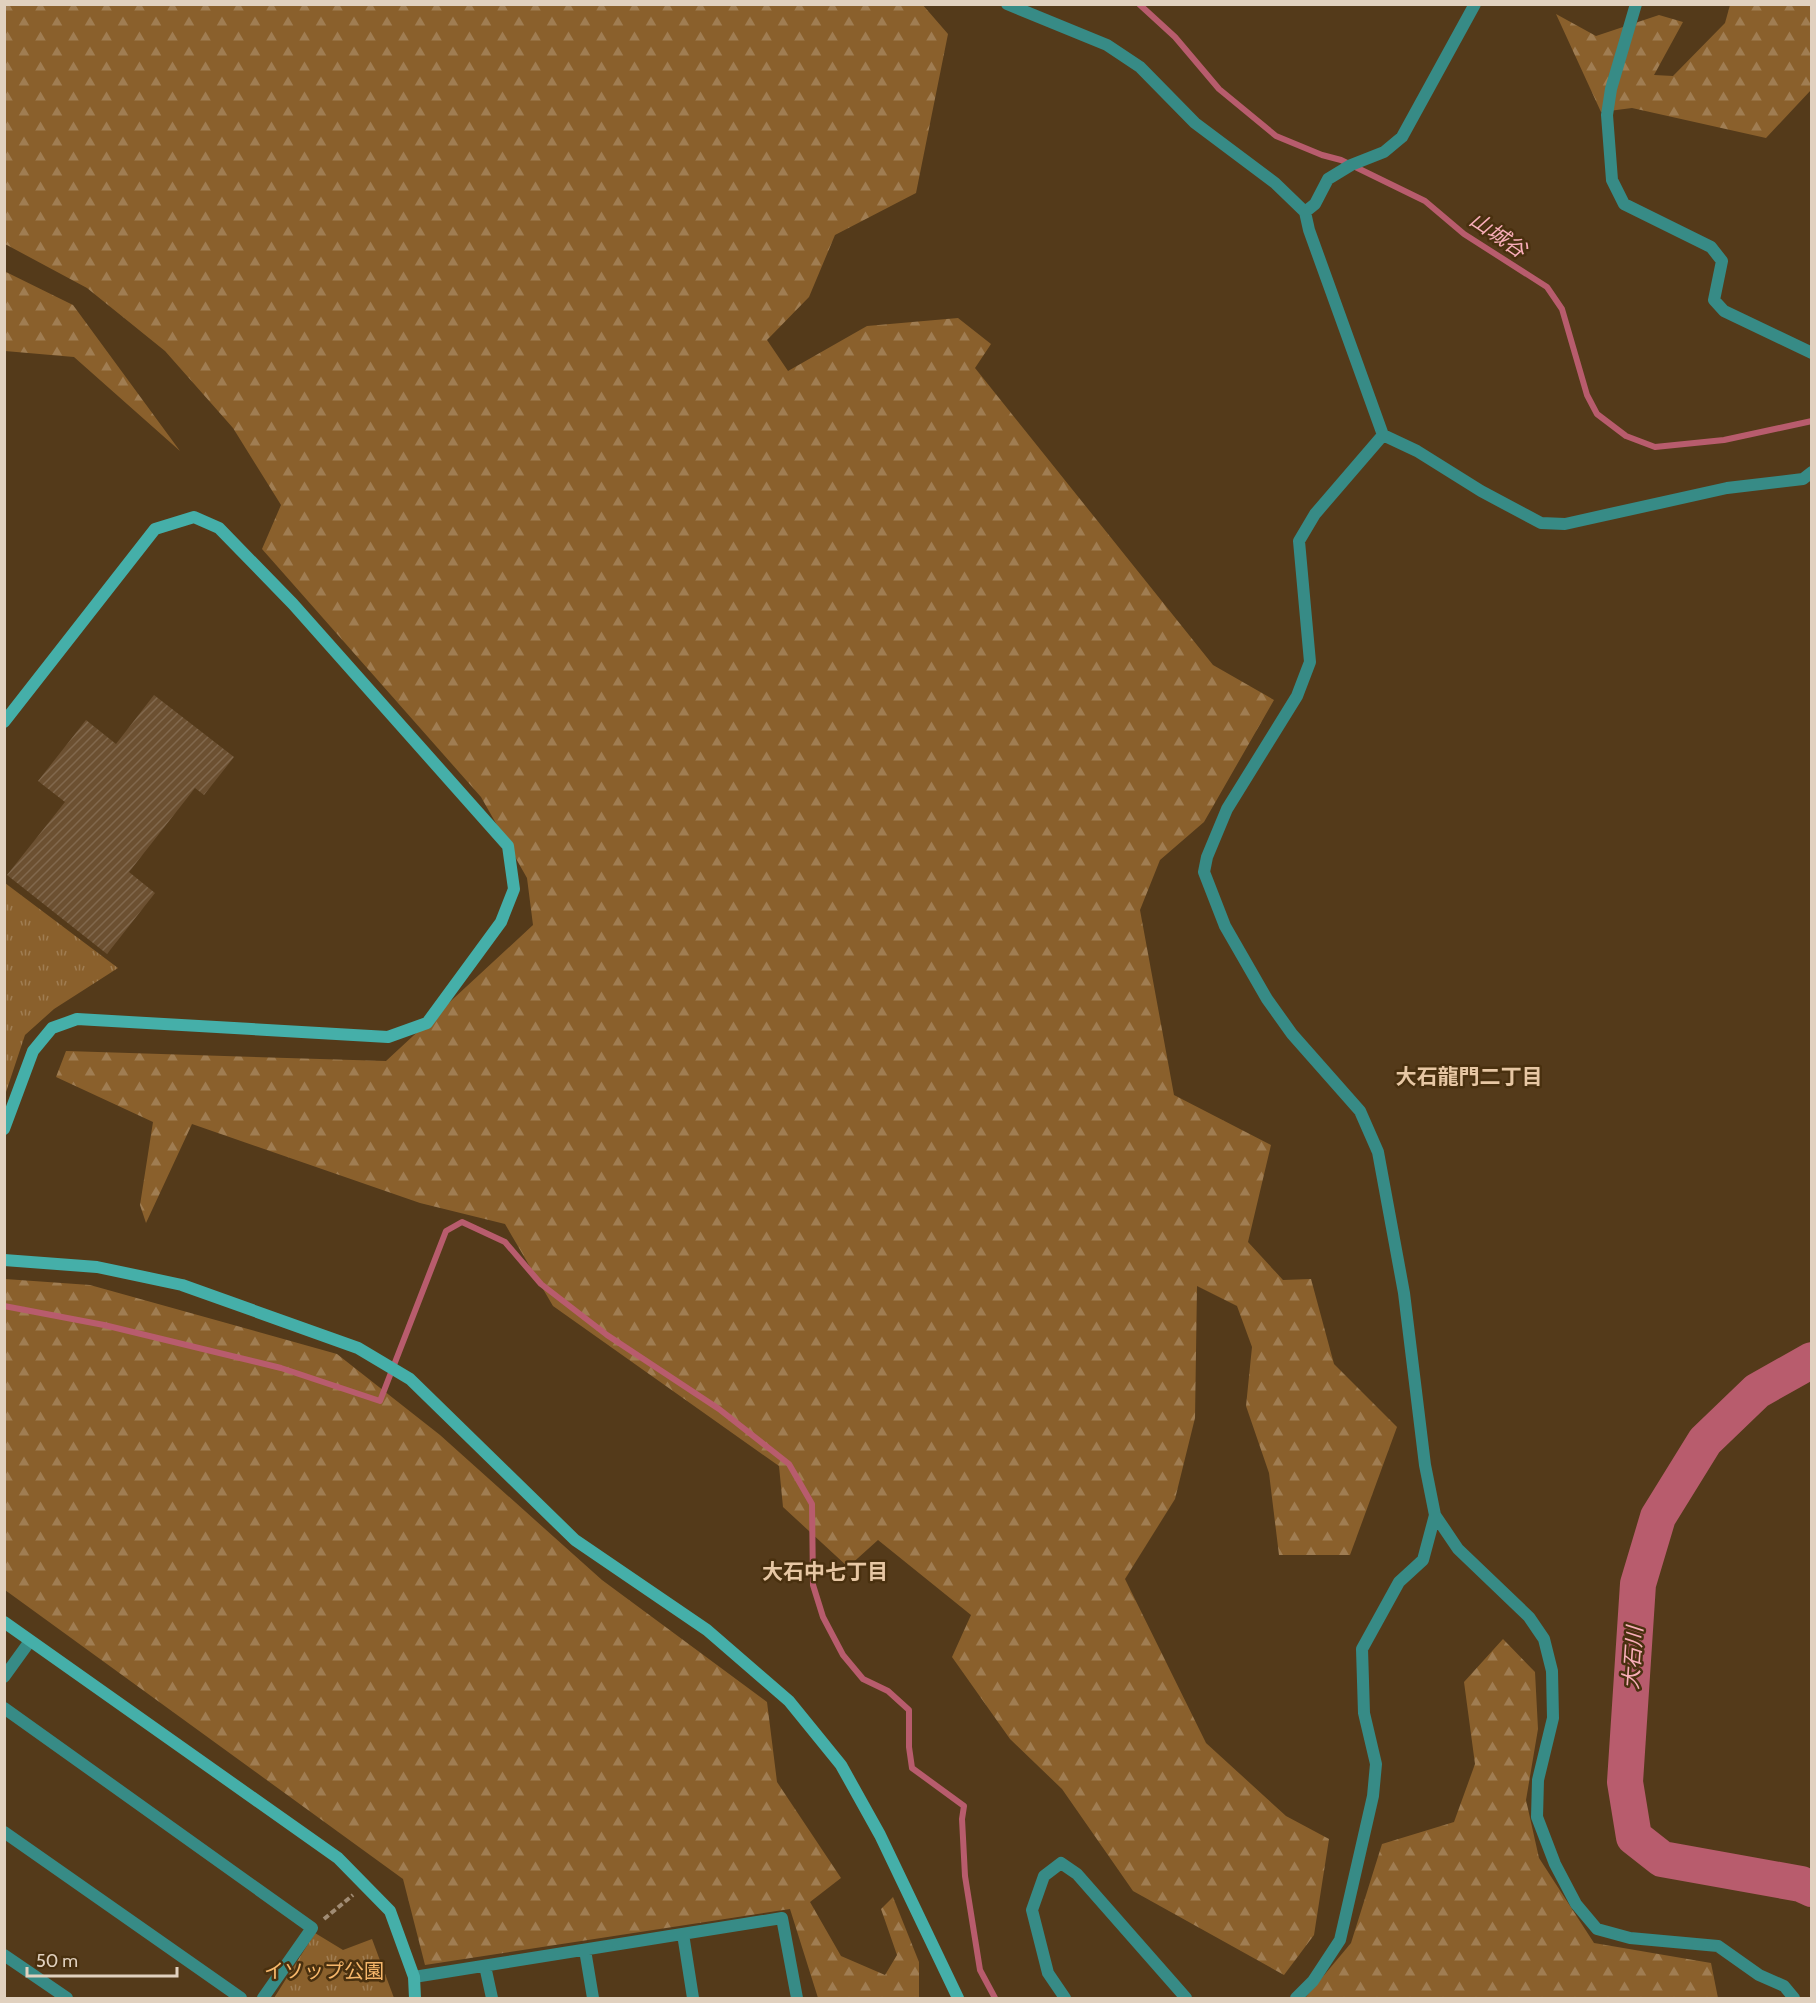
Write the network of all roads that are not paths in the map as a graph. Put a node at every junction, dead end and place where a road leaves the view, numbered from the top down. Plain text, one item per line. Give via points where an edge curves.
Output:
1 (1007, 4) edge
2 (1475, 4) edge
3 (1636, 4) edge
4 (1305, 212) junction
5 (1812, 352) edge
6 (1383, 435) junction
7 (1812, 472) edge
8 (4, 722) edge
9 (4, 1129) edge
10 (4, 1260) edge
11 (1435, 1515) junction
12 (4, 1622) edge
13 (30, 1641) junction
14 (4, 1677) edge
15 (4, 1708) edge
16 (4, 1832) edge
17 (683, 1934) junction
18 (585, 1950) junction
19 (4, 1955) edge
20 (485, 1966) junction
21 (414, 1977) junction
22 (67, 1998) edge
23 (241, 1998) edge
24 (263, 1998) edge
25 (415, 1998) edge
26 (492, 1998) edge
27 (593, 1998) edge
28 (693, 1998) edge
29 (797, 1998) edge
30 (958, 1998) edge
31 (1065, 1998) edge
32 (1186, 1998) edge
33 (1296, 1998) edge
34 (1794, 1998) edge

1 - 4 street via 1107,45 1140,67 1195,123 1275,183
2 - 4 street via 1402,137 1384,152 1328,179
3 - 5 street via 1607,115 1612,180 1624,204 1711,247 1722,261 1714,300 1724,311
4 - 6 street
6 - 7 street via 1541,523 1565,524 1727,488 1803,479
6 - 11 street via 1315,513 1299,541 1310,662 1296,696 1227,809 1204,872 1225,926 1267,999 1292,1034 1360,1111 1378,1152 1404,1293
8 - 9 street via 155,529 194,517 219,528 293,604 508,846 514,889 501,922 427,1023 388,1037 77,1019 52,1028 33,1051
10 - 30 street via 97,1267 182,1285 358,1348 410,1379 575,1540 707,1630 789,1701 841,1765 880,1835
11 - 33 street via 1423,1560 1399,1582 1362,1649 1364,1713 1376,1764 1373,1796 1340,1940
11 - 34 street via 1458,1549 1529,1617 1544,1639 1552,1671 1553,1718 1538,1780 1537,1817 1576,1904 1597,1929 1630,1938 1718,1946 1759,1975 1784,1986
12 - 13 street
13 - 14 street
13 - 21 street via 338,1858 390,1911
15 - 24 street via 312,1928
16 - 23 street
17 - 18 street
17 - 28 street
17 - 29 street via 782,1918
18 - 20 street
18 - 27 street
19 - 22 street
20 - 21 street
20 - 26 street
21 - 25 street
31 - 32 street via 1048,1974 1032,1910 1044,1876 1061,1863 1085,1882

